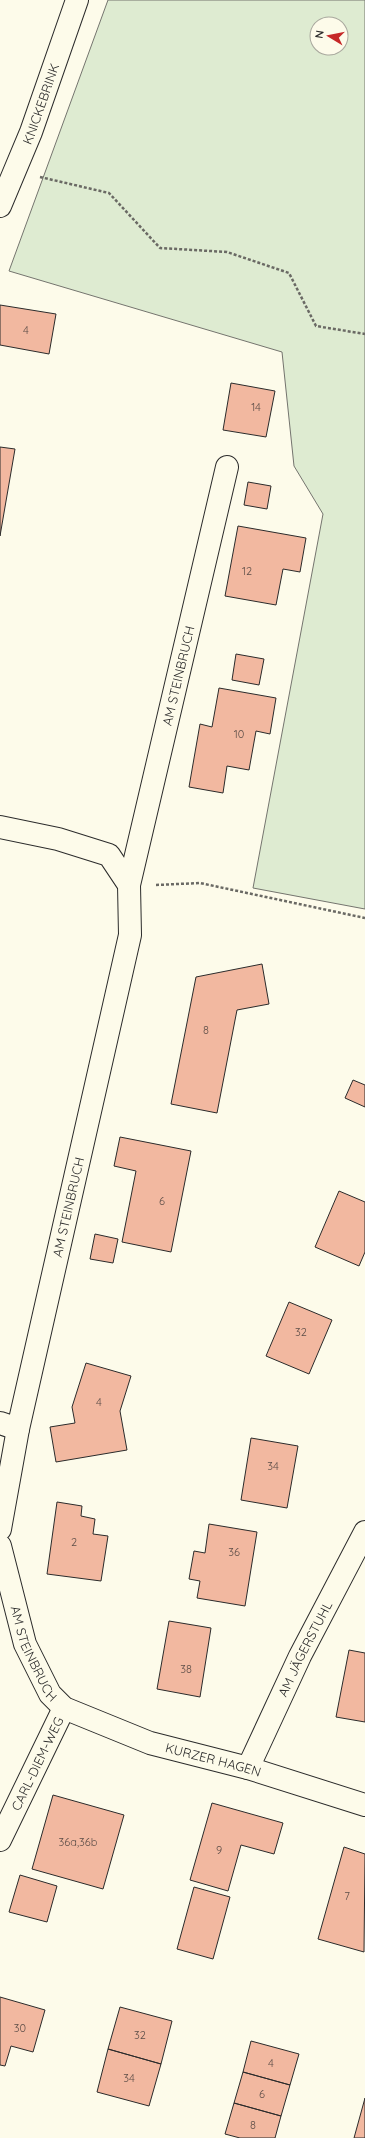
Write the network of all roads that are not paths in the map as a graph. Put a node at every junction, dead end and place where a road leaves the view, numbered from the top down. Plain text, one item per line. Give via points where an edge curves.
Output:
1 (77, 0) edge
2 (0, 206) edge
3 (227, 467) dead end
4 (0, 827) edge
5 (129, 885) junction
6 (9, 1426) edge
7 (0, 1529) edge
8 (365, 1532) edge
9 (0, 1546) edge
10 (64, 1708) junction
11 (248, 1768) junction
12 (365, 1805) edge
13 (0, 1840) edge

1 - 2 street, KNICKEBRINK via 31,132
3 - 5 street, AM STEINBRUCH
4 - 5 street via 58,839 109,856
5 - 6 street, AM STEINBRUCH via 130,935
6 - 7 street, AM STEINBRUCH
8 - 11 street, AM JÄGERSTUHL via 300,1656
9 - 10 street, AM STEINBRUCH via 25,1644 50,1694
10 - 11 street, KURZER HAGEN via 150,1743
10 - 13 street, CARL-DIEM-WEG
11 - 12 street, KURZER HAGEN

